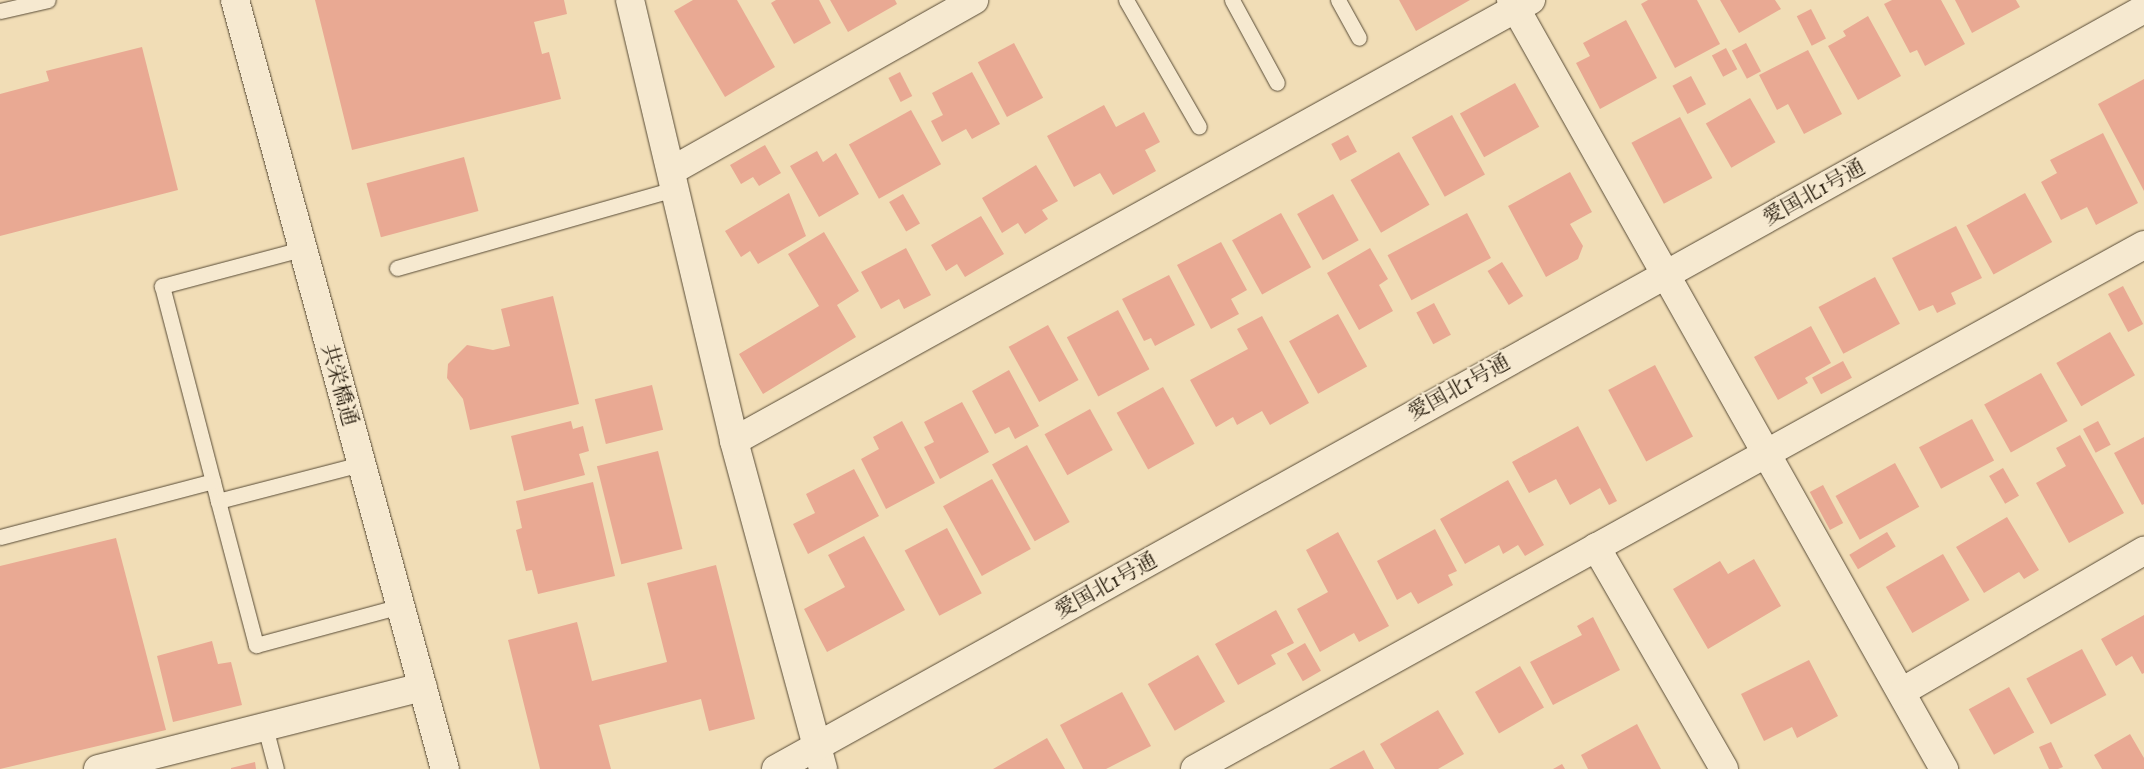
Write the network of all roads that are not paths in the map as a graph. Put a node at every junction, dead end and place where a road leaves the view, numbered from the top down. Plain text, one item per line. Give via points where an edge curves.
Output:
1 (48, 0) edge
2 (235, 0) edge
3 (630, 0) edge
4 (974, 0) edge
5 (1126, 0) edge
6 (1232, 0) edge
7 (1338, 0) edge
8 (1519, 3) edge
9 (2144, 9) edge
10 (0, 11) edge
11 (1359, 38) dead end
12 (1277, 83) dead end
13 (1199, 127) dead end
14 (673, 180) junction
15 (2144, 244) edge
16 (302, 249) junction
17 (396, 268) dead end
18 (1665, 275) junction
19 (734, 441) junction
20 (1764, 455) junction
21 (362, 464) junction
22 (213, 481) junction
23 (218, 502) junction
24 (0, 537) edge
25 (1596, 547) junction
26 (2144, 551) edge
27 (401, 606) junction
28 (423, 687) junction
29 (1902, 691) junction
30 (265, 727) junction
31 (821, 758) edge
32 (98, 769) edge
33 (276, 769) edge
34 (444, 769) edge
35 (776, 769) edge
36 (1195, 769) edge
37 (1724, 769) edge
38 (1944, 769) edge

1 - 10 lane
2 - 16 street, 共栄橋通
3 - 14 street
4 - 14 street
5 - 13 lane
6 - 12 lane
7 - 11 lane
8 - 18 street
8 - 19 street
9 - 18 street, 愛国北1号通
14 - 17 lane
14 - 19 street
15 - 20 street
16 - 21 street, 共栄橋通
16 - 22 lane via 162,286
18 - 20 street
18 - 31 street, 愛国北1号通
19 - 31 street
20 - 25 street
20 - 29 street
21 - 23 lane
21 - 27 street, 共栄橋通
22 - 23 lane
22 - 24 lane
23 - 27 lane via 256,645
25 - 36 street
25 - 37 street
26 - 29 street
27 - 28 street, 共栄橋通
28 - 30 street
28 - 34 street, 共栄橋通
29 - 38 street
30 - 32 street
30 - 33 lane
31 - 35 street, 愛国北1号通

